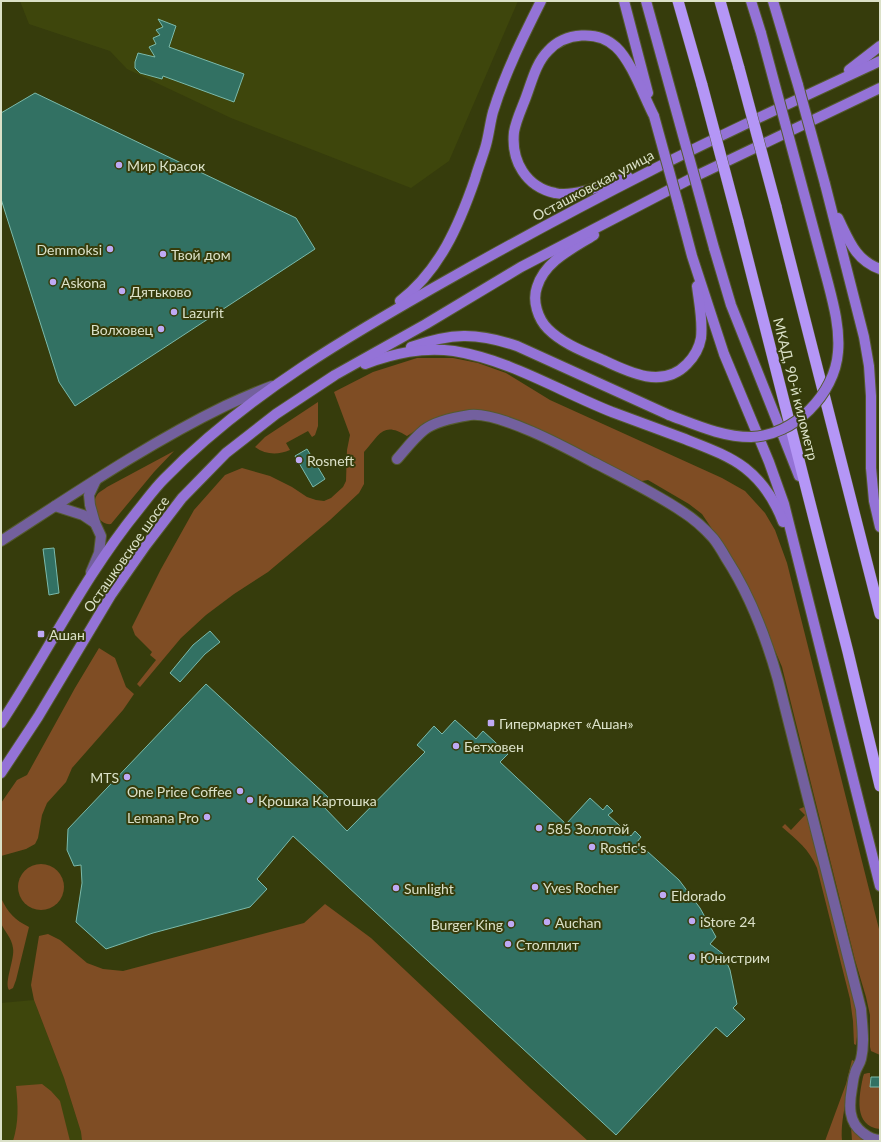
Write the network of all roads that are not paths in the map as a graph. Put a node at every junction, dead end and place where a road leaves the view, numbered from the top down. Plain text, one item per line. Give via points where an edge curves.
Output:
1 (541, 1) edge
2 (624, 1) edge
3 (646, 1) edge
4 (678, 1) edge
5 (720, 1) edge
6 (751, 1) edge
7 (773, 1) edge
8 (781, 1) edge
9 (783, 26) junction
10 (880, 46) edge
11 (880, 61) edge
12 (826, 86) junction
13 (880, 88) edge
14 (880, 92) edge
15 (646, 96) junction
16 (858, 99) junction
17 (759, 145) junction
18 (651, 170) junction
19 (825, 184) junction
20 (653, 197) junction
21 (692, 256) junction
22 (880, 269) edge
23 (371, 324) junction
24 (328, 350) joint
25 (390, 355) junction
26 (335, 375) junction
27 (278, 383) junction
28 (397, 459) dead end
29 (96, 480) junction
30 (810, 504) junction
31 (55, 506) junction
32 (95, 523) junction
33 (880, 527) edge
34 (1, 541) edge
35 (796, 554) junction
36 (87, 580) junction
37 (880, 614) edge
38 (1, 723) edge
39 (1, 773) edge
40 (880, 786) edge
41 (880, 886) edge
42 (880, 1140) edge

1 - 23 main road via 506,76 470,194 449,242 423,280
2 - 15 main road
3 - 30 main road, bridge via 731,305
4 - 30 highway, МКАД, 90-й километр, bridge via 738,220
5 - 17 highway, МКАД, 90-й километр, bridge
6 - 25 main road, bridge via 837,319 838,353 832,378 817,402 798,421 776,432 752,437 724,434 669,415 495,338 470,335 448,337
7 - 9 main road
8 - 9 main road
9 - 19 main road, bridge
10 - 12 main road
11 - 12 main road, Осташковская улица
12 - 18 main road, Осташковская улица
13 - 16 main road
14 - 16 main road
15 - 18 main road via 616,47 594,36 573,36 548,50 537,66 514,130 514,143 516,157 530,182 556,194 573,194
15 - 21 main road, bridge via 654,116
16 - 17 main road
17 - 20 main road
17 - 37 highway, МКАД, 90-й километр, bridge
18 - 23 main road, Осташковская улица via 509,245
19 - 22 main road via 850,244 862,259
19 - 33 main road via 866,344 871,396 871,468 874,501
20 - 21 main road via 553,262 542,275 536,288 535,303 539,316 548,329 563,341 627,371 650,378 669,376 684,367 696,354 701,338 702,319
20 - 26 main road via 521,267
21 - 35 main road via 724,354 784,504
23 - 24 main road, Осташковская улица
24 - 27 main road, Осташковское шоссе
25 - 26 main road
25 - 35 main road via 422,350 453,351 484,358 728,458 745,468 767,492 778,510
26 - 39 main road, Осташковское шоссе via 276,414 226,453 182,498 111,595 38,718
27 - 29 street via 199,419
27 - 36 main road, Осташковское шоссе via 210,436 163,480 123,528
28 - 42 street via 424,430 442,422 470,415 489,416 548,439 641,487 698,522 713,539 742,584 761,626 778,680 861,1009 862,1053 855,1073 850,1104 852,1118 857,1128 875,1140
29 - 31 street
29 - 32 street via 89,495
30 - 40 highway, МКАД, 90-й километр
31 - 32 street via 83,515
31 - 34 street
32 - 36 street via 101,536 99,553
35 - 41 main road
36 - 38 main road, Осташковское шоссе

